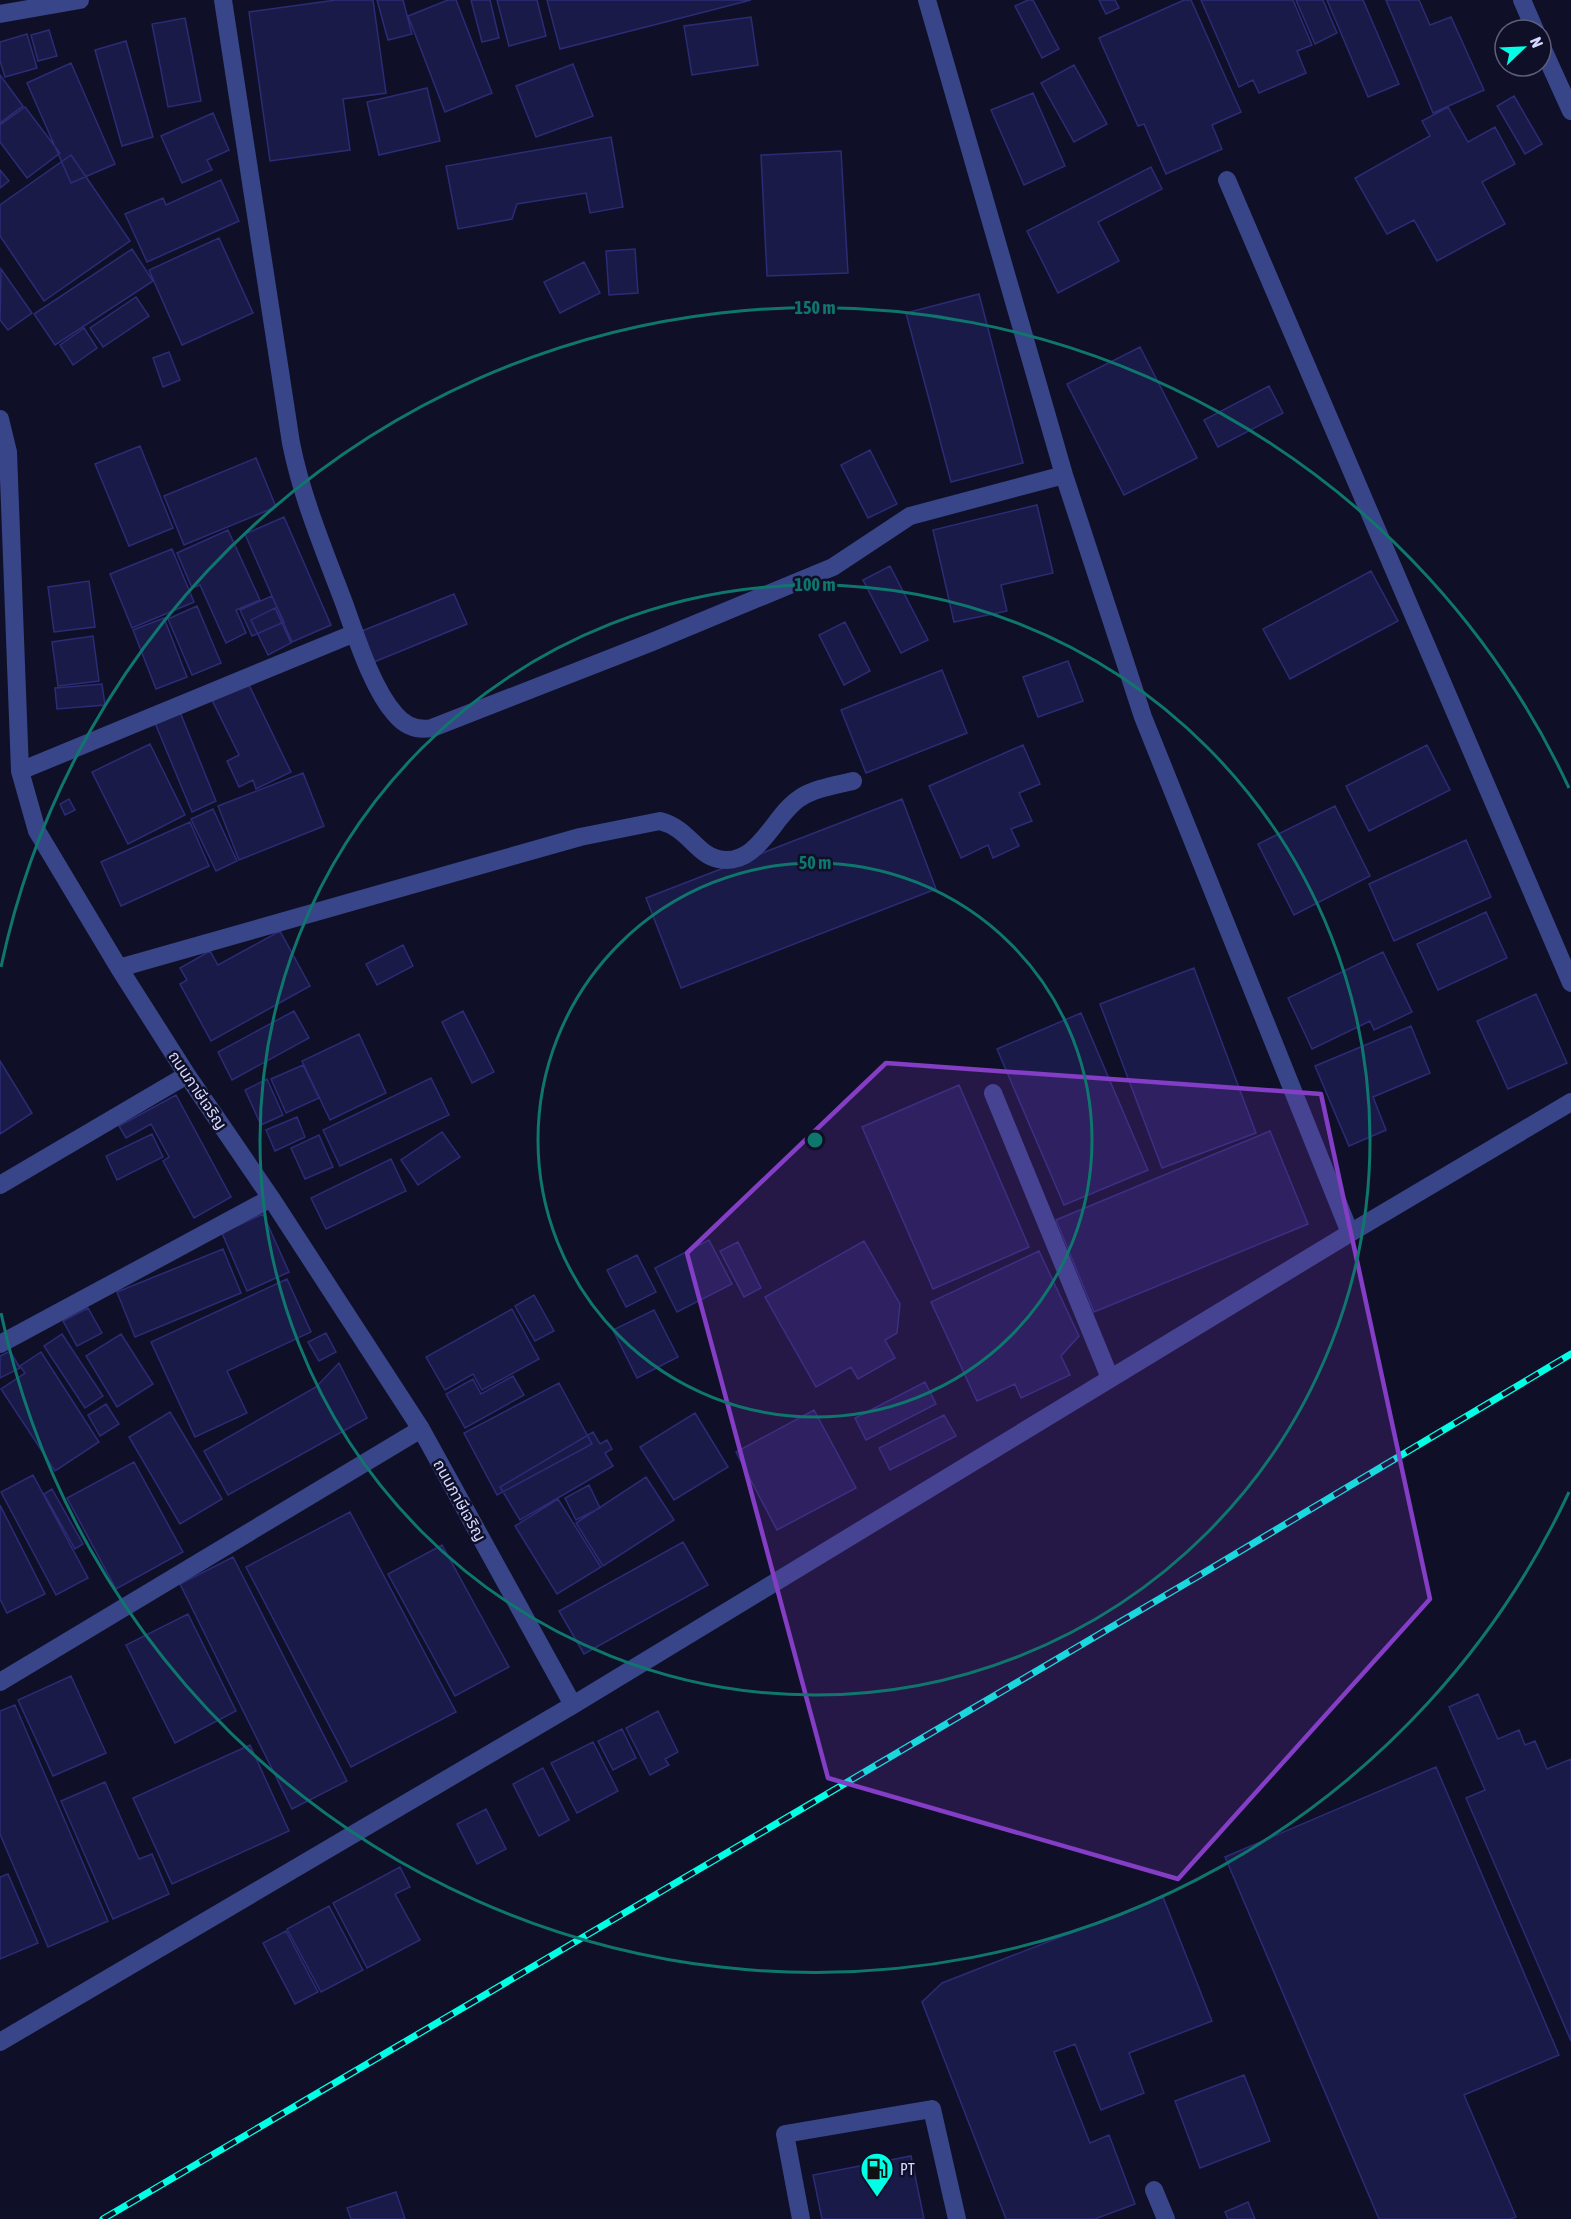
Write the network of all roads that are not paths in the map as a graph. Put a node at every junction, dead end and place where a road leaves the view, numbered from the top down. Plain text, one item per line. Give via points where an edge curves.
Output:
1 (80, 0) edge
2 (223, 0) edge
3 (927, 0) edge
4 (1522, 0) edge
5 (0, 14) edge
6 (1530, 18) edge
7 (1553, 62) edge
8 (1563, 76) edge
9 (1571, 111) edge
10 (1227, 180) dead end
11 (0, 419) edge
12 (1064, 475) junction
13 (7, 626) edge
14 (354, 633) junction
15 (20, 771) junction
16 (853, 781) dead end
17 (119, 968) junction
18 (1571, 983) edge
19 (187, 1075) junction
20 (993, 1093) dead end
21 (1571, 1102) edge
22 (0, 1185) edge
23 (271, 1198) junction
24 (1350, 1233) junction
25 (0, 1344) edge
26 (1110, 1378) junction
27 (422, 1430) junction
28 (0, 1682) edge
29 (573, 1705) junction
30 (0, 2042) edge
31 (1154, 2190) dead end
32 (801, 2219) edge
33 (957, 2219) edge
34 (1166, 2219) edge

1 - 5 street
2 - 14 street via 291,443 305,498
3 - 12 street
4 - 6 street
7 - 8 street
8 - 9 street
10 - 18 street
11 - 13 street, ถนนภาษีเจริญ via 8,452
12 - 14 street via 910,516 833,567 425,729 412,727 395,714 381,694
12 - 24 street via 1143,717
13 - 15 street, ถนนภาษีเจริญ
14 - 15 street
15 - 17 street, ถนนภาษีเจริญ via 37,831
16 - 17 street via 802,796 757,846 732,859 713,857 681,830 660,821 580,837
17 - 19 street, ถนนภาษีเจริญ
19 - 22 street
19 - 23 street, ถนนภาษีเจริญ
20 - 26 street
21 - 24 street
23 - 25 street
23 - 27 street, ถนนภาษีเจริญ
24 - 26 street
26 - 29 street
27 - 28 street
27 - 29 street, ถนนภาษีเจริญ
29 - 30 street
31 - 34 street
32 - 33 street via 784,2134 932,2109

